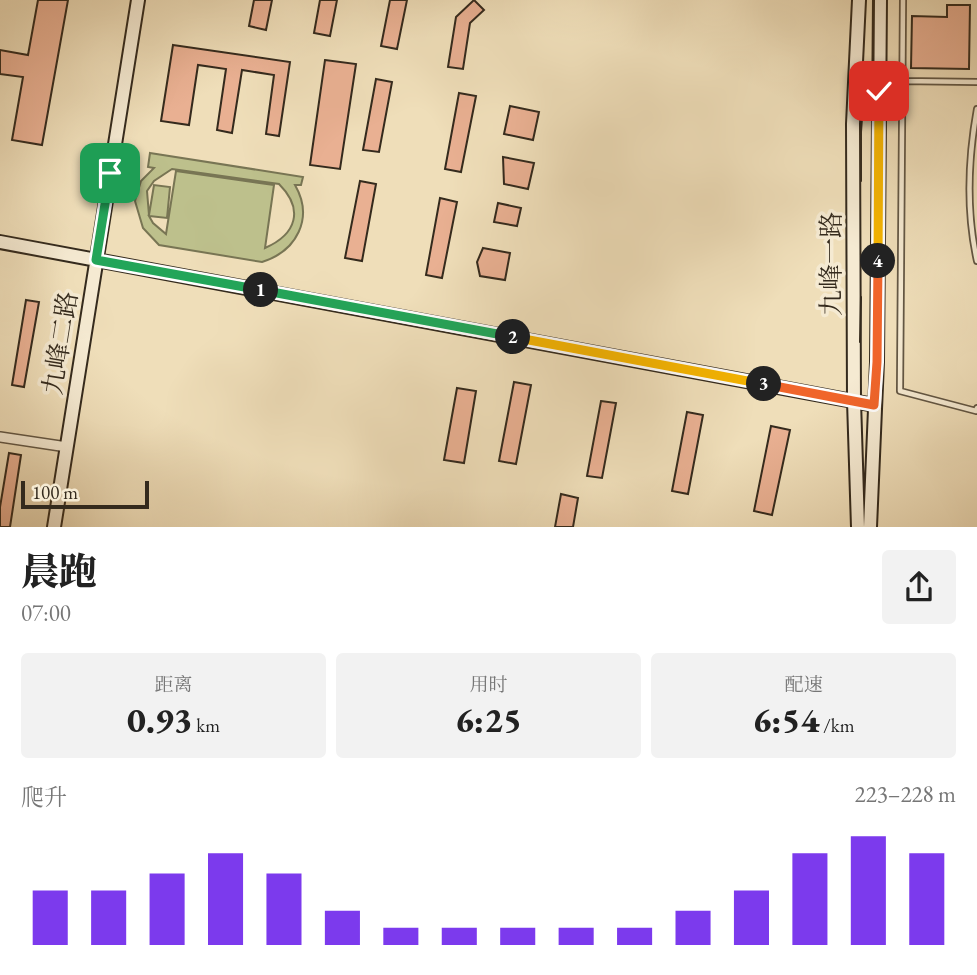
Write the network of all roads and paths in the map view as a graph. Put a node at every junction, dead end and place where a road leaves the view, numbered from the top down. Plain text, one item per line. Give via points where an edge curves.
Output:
1 (138, 0) edge
2 (859, 0) edge
3 (880, 0) edge
4 (903, 0) edge
5 (902, 81) junction
6 (977, 82) edge
7 (977, 109) edge
8 (0, 242) edge
9 (96, 260) junction
10 (977, 261) edge
11 (854, 401) junction
12 (874, 405) junction
13 (977, 408) edge
14 (0, 437) edge
15 (67, 447) junction
16 (54, 527) edge
17 (858, 527) edge
18 (870, 527) edge

1 - 9 street, 九峰二路
2 - 11 street, 九峰一路 via 853,124
3 - 12 street, 九峰一路
4 - 5 lane
5 - 6 lane
5 - 13 lane via 900,391
7 - 10 lane via 970,199
8 - 9 street
9 - 11 street
9 - 15 street, 九峰二路
11 - 12 street
11 - 17 street, 九峰一路
12 - 18 street, 九峰一路
14 - 15 street
15 - 16 street, 九峰二路

